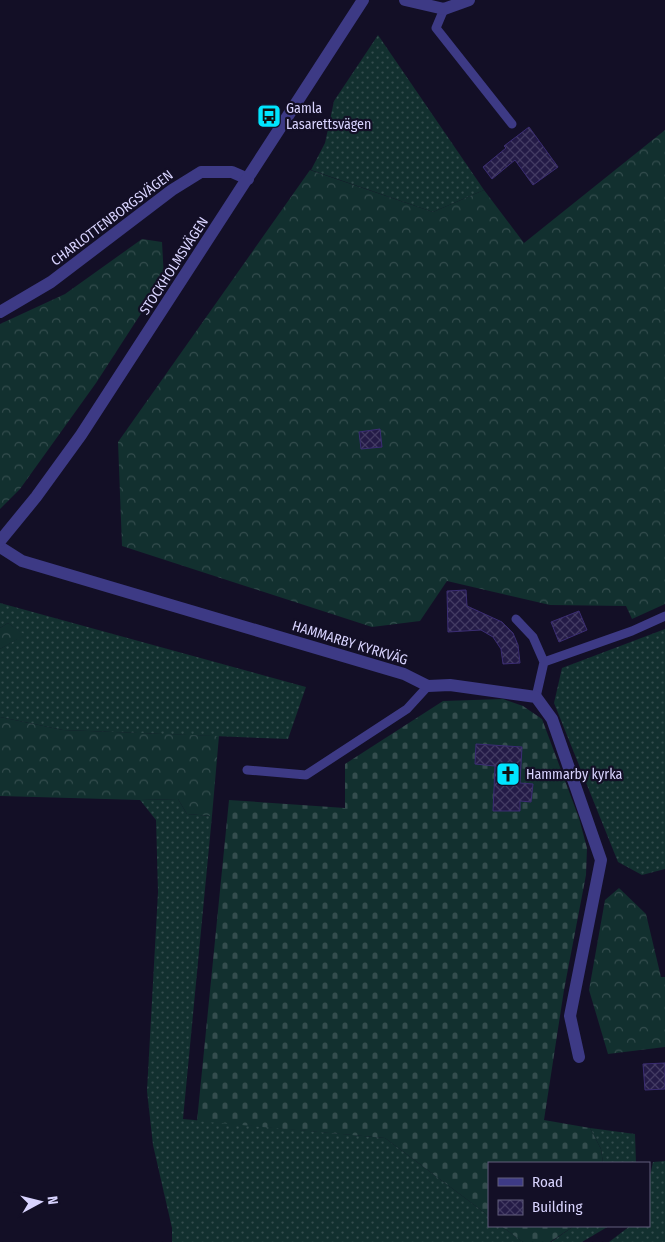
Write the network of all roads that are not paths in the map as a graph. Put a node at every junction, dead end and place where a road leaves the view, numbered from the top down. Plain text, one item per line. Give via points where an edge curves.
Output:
1 (363, 0) edge
2 (405, 0) edge
3 (469, 0) edge
4 (444, 9) junction
5 (512, 124) dead end
6 (248, 179) junction
7 (0, 312) edge
8 (0, 541) edge
9 (0, 547) edge
10 (665, 616) edge
11 (516, 619) dead end
12 (544, 662) junction
13 (428, 686) junction
14 (536, 696) junction
15 (247, 770) dead end
16 (579, 1057) dead end

1 - 6 street, STOCKHOLMSVÄGEN
2 - 4 street
3 - 4 street
4 - 5 lane via 436,28
6 - 7 street, CHARLOTTENBORGSVÄGEN via 232,172 201,172 172,190 51,282
6 - 8 street, STOCKHOLMSVÄGEN via 81,435
9 - 13 street, HAMMARBY KYRKVÄG via 22,561 404,674
10 - 12 lane
11 - 12 lane via 533,637
12 - 14 lane
13 - 14 street, HAMMARBY KYRKVÄG via 450,685
13 - 15 lane via 407,709 306,775
14 - 16 street via 552,719 601,860 570,1016

